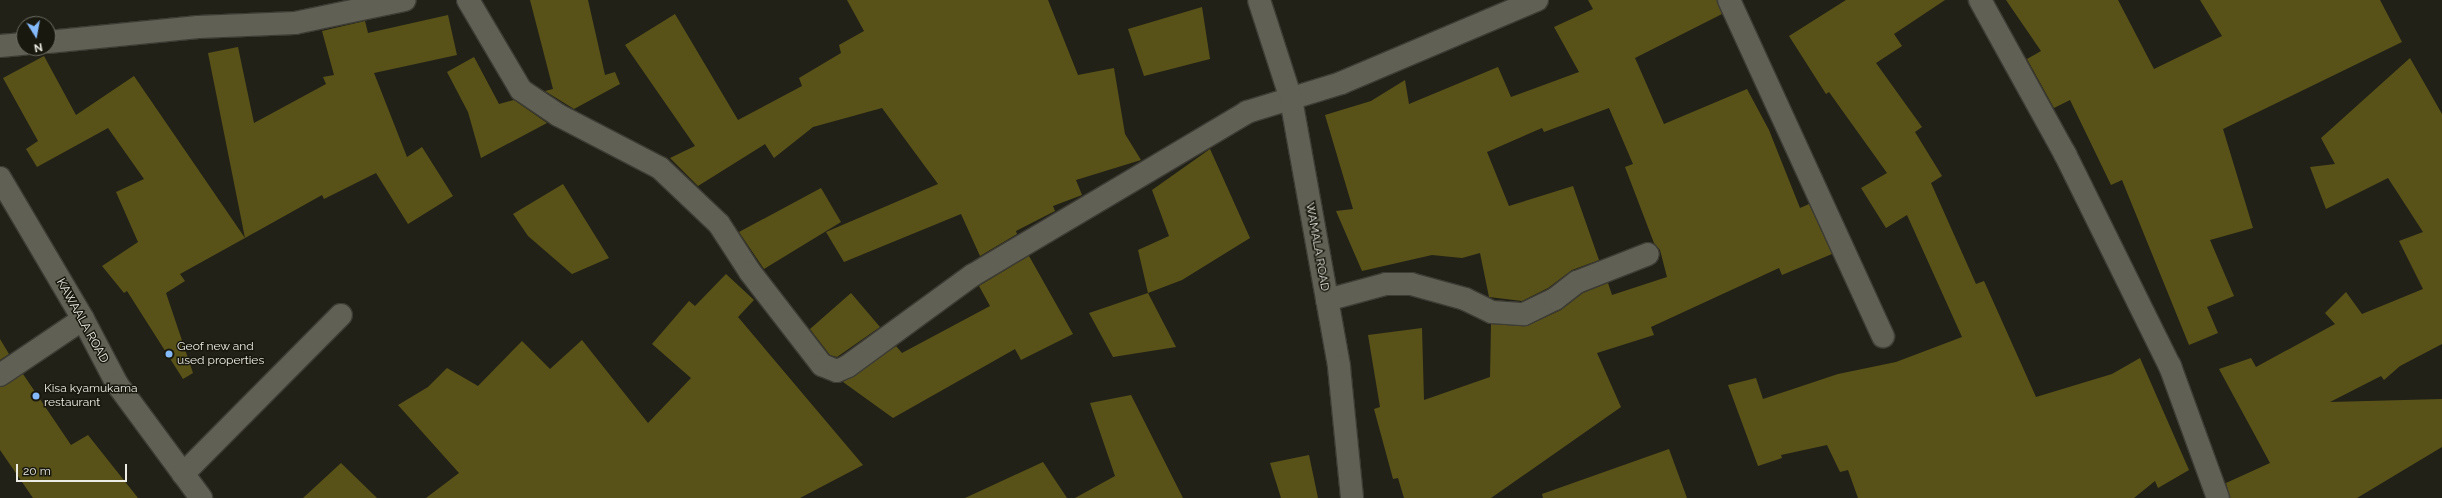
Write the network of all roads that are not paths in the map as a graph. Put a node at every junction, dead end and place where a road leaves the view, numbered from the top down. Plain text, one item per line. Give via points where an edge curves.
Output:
1 (405, 0) edge
2 (468, 0) edge
3 (1259, 0) edge
4 (1537, 0) edge
5 (1729, 0) edge
6 (1980, 0) edge
7 (56, 41) edge
8 (16, 45) edge
9 (0, 46) edge
10 (1291, 100) junction
11 (0, 178) edge
12 (1648, 254) dead end
13 (1327, 300) junction
14 (341, 315) dead end
15 (83, 319) junction
16 (1883, 336) dead end
17 (0, 375) edge
18 (183, 474) junction
19 (201, 498) edge
20 (1352, 498) edge
21 (2218, 498) edge

1 - 7 street via 295,23 198,27
2 - 10 street via 520,90 558,115 660,168 719,224 750,272 822,365 836,371 848,366 973,276 1247,112
3 - 10 street, WAMALA ROAD
4 - 10 street via 1341,84
5 - 16 street
6 - 21 street via 2065,154 2170,366
8 - 9 street
10 - 13 street, WAMALA ROAD
11 - 15 street, KAWAALA ROAD
12 - 13 street via 1577,282 1555,299 1524,314 1492,312 1466,299 1411,284 1386,284
13 - 20 street, WAMALA ROAD via 1339,367
14 - 18 street
15 - 17 street
15 - 18 street, KAWAALA ROAD via 117,384
18 - 19 street, KAWAALA ROAD

